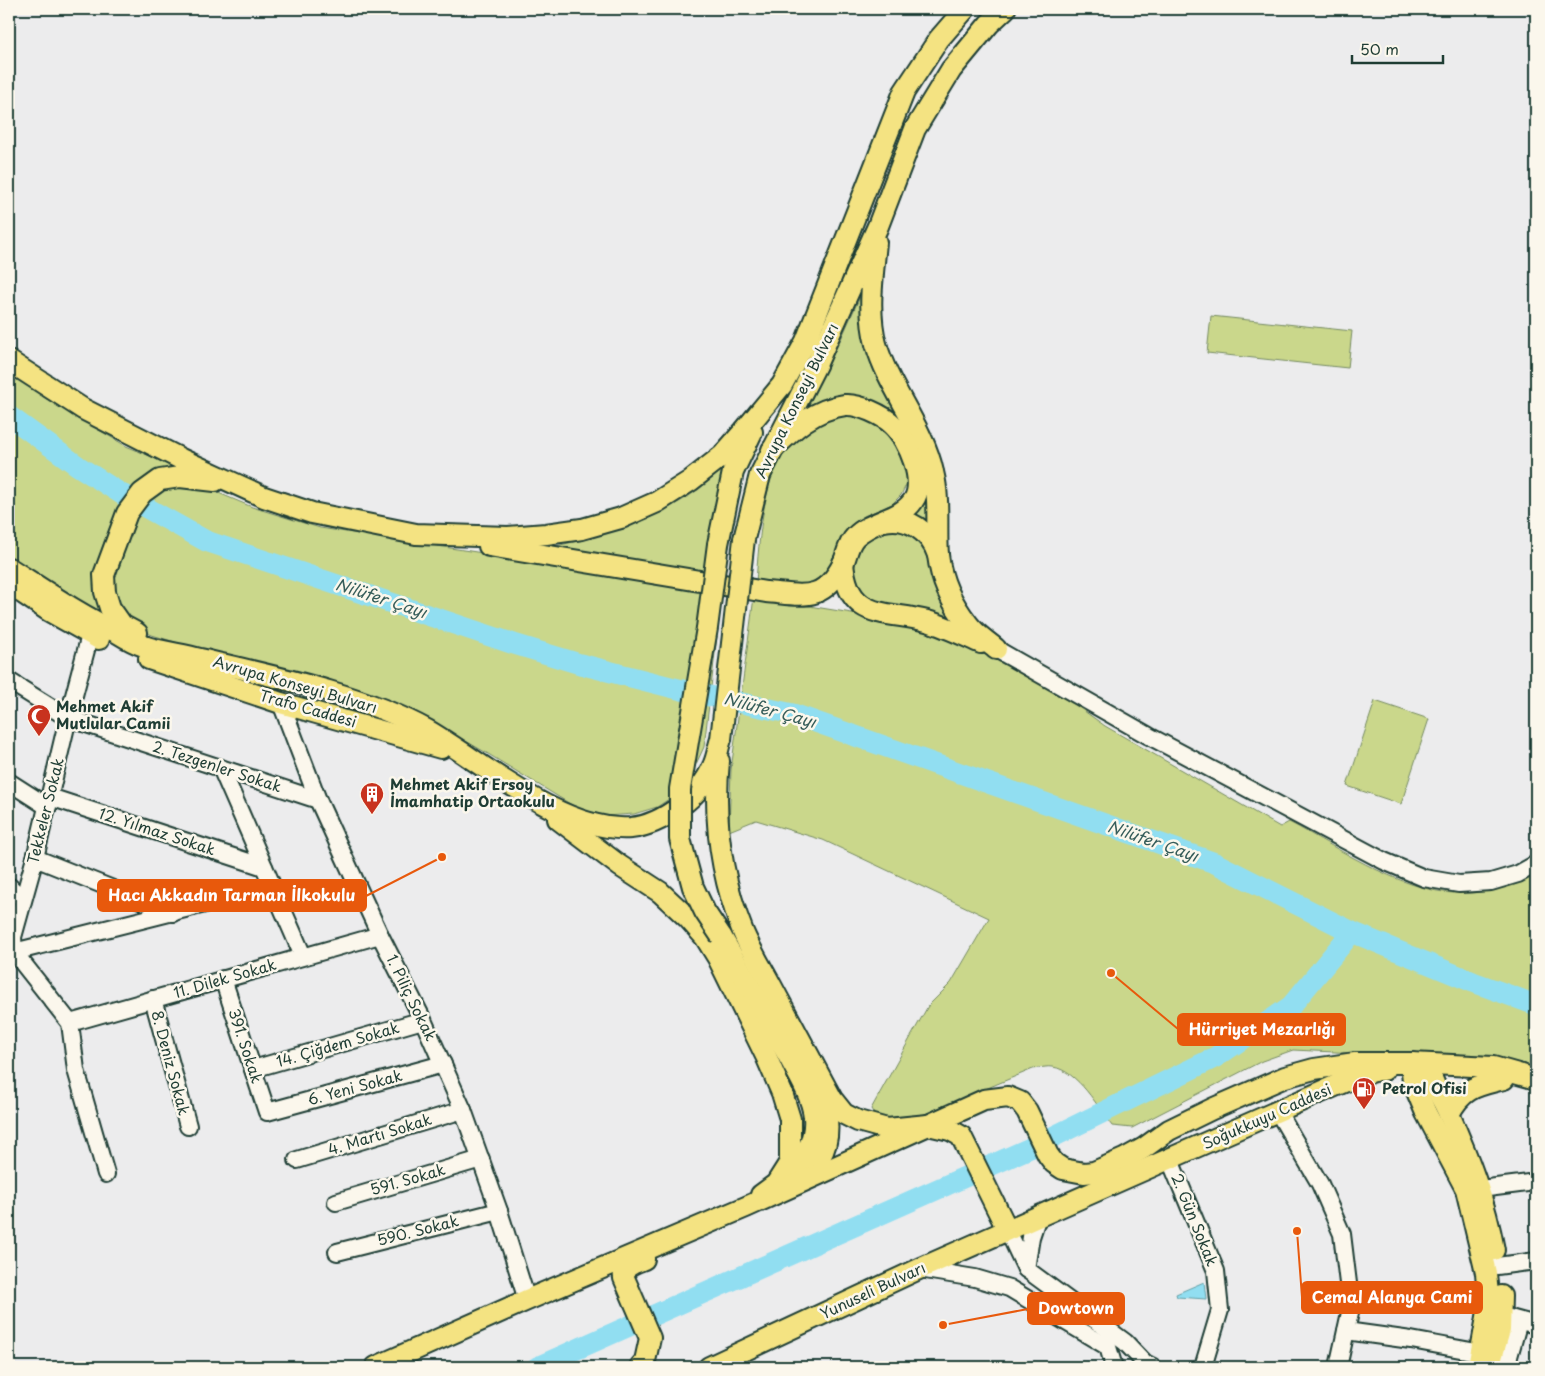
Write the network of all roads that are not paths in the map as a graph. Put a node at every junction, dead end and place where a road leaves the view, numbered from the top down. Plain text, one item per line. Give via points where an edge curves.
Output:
1 (965, 9) edge
2 (1005, 9) edge
3 (878, 226) junction
4 (9, 361) edge
5 (763, 407) junction
6 (772, 450) junction
7 (230, 482) junction
8 (873, 524) junction
9 (416, 534) junction
10 (938, 557) junction
11 (843, 563) junction
12 (9, 568) edge
13 (9, 584) edge
14 (90, 635) junction
15 (996, 649) junction
16 (197, 658) junction
17 (9, 681) edge
18 (281, 702) junction
19 (68, 718) junction
20 (721, 739) junction
21 (476, 761) junction
22 (221, 768) junction
23 (9, 782) edge
24 (524, 793) junction
25 (318, 800) junction
26 (49, 802) junction
27 (35, 858) junction
28 (1536, 864) edge
29 (264, 867) junction
30 (9, 886) edge
31 (273, 887) junction
32 (22, 899) junction
33 (173, 912) junction
34 (380, 935) junction
35 (14, 952) junction
36 (303, 956) junction
37 (223, 979) junction
38 (153, 999) junction
39 (423, 1020) junction
40 (70, 1023) junction
41 (443, 1064) junction
42 (1420, 1068) junction
43 (253, 1069) junction
44 (820, 1076) junction
45 (1504, 1079) junction
46 (1536, 1079) edge
47 (1536, 1089) edge
48 (463, 1110) junction
49 (267, 1112) joint
50 (1278, 1112) junction
51 (1449, 1114) junction
52 (928, 1125) junction
53 (188, 1126) dead end
54 (481, 1158) junction
55 (297, 1160) dead end
56 (1170, 1160) junction
57 (106, 1174) dead end
58 (1536, 1182) edge
59 (795, 1185) junction
60 (1480, 1189) junction
61 (770, 1196) junction
62 (336, 1202) dead end
63 (746, 1207) junction
64 (499, 1210) junction
65 (1038, 1216) junction
66 (1007, 1229) junction
67 (336, 1252) dead end
68 (1536, 1261) edge
69 (1497, 1266) junction
70 (919, 1269) junction
71 (1026, 1269) junction
72 (527, 1300) junction
73 (1510, 1318) junction
74 (1536, 1326) edge
75 (1346, 1331) junction
76 (1483, 1362) edge
77 (1146, 1366) edge
78 (376, 1367) edge
79 (640, 1367) edge
80 (709, 1367) edge
81 (1114, 1367) edge
82 (1203, 1367) edge
83 (1338, 1367) edge
84 (1506, 1367) edge

1 - 5 main road, Avrupa Konseyi Bulvarı via 939,39 904,92 806,341 782,385
2 - 3 main road, Avrupa Konseyi Bulvarı via 951,70 915,129
3 - 6 main road, Avrupa Konseyi Bulvarı via 816,365
3 - 10 main road via 871,308 876,344 917,427 934,472
4 - 7 main road, Avrupa Konseyi Bulvarı via 83,409
5 - 9 main road, Avrupa Konseyi Bulvarı via 722,456 657,502 621,518 582,529 508,537
5 - 61 main road, bridge via 734,472 718,544 680,789 680,839 693,886 795,1068 814,1117 812,1142 802,1161 790,1178
6 - 8 main road via 797,426 822,412 846,405 872,411 894,425 909,450 918,482 914,500 903,511
6 - 20 main road, Avrupa Konseyi Bulvarı, bridge via 760,475 744,539
7 - 9 main road, Avrupa Konseyi Bulvarı via 312,513
7 - 16 main road via 180,477 160,480 142,493 127,513 104,575 110,608 122,625
8 - 10 main road via 891,520 910,522 926,535
8 - 11 main road via 854,537
9 - 11 main road via 766,592 808,596 820,592 831,582
10 - 15 main road via 947,592 969,625
11 - 15 main road via 847,584 864,607 886,615 934,623
12 - 16 main road, Avrupa Konseyi Bulvarı via 92,621 144,646
13 - 14 main road, Trafo Caddesi
14 - 18 main road, Trafo Caddesi via 149,659
14 - 19 street, Tekkeler Sokak
15 - 28 street via 1157,741 1384,861 1424,878 1459,884 1491,882 1518,874
16 - 21 main road, Avrupa Konseyi Bulvarı via 342,696 393,714
17 - 19 street, 2. Tezgenler Sokak
18 - 21 main road, Trafo Caddesi via 428,743
18 - 25 street, 1. Piliç Sokak
19 - 22 street, 2. Tezgenler Sokak
19 - 26 street, Tekkeler Sokak
20 - 24 main road, Avrupa Konseyi Bulvarı via 713,767 694,794 677,810 649,824 632,828 596,825
20 - 44 main road via 716,815 732,903 743,933
21 - 24 main road, Avrupa Konseyi Bulvarı
22 - 25 street, 2. Tezgenler Sokak
22 - 29 street
23 - 26 street, 12. Yılmaz Sokak
24 - 63 main road via 620,866 660,892 689,918 718,958 766,1056 790,1119 790,1162 776,1184
25 - 34 street, 1. Piliç Sokak
26 - 27 street, Tekkeler Sokak
26 - 29 street, 12. Yılmaz Sokak
27 - 32 street, Tekkeler Sokak
27 - 33 street
29 - 31 street
30 - 32 street
31 - 33 street
31 - 36 street
32 - 35 street, Tekkeler Sokak via 13,936
33 - 35 street
34 - 36 street, 11. Dilek Sokak
34 - 39 street, 1. Piliç Sokak
35 - 40 street
36 - 37 street, 11. Dilek Sokak
37 - 38 street, 11. Dilek Sokak
37 - 43 street, 391. Sokak
38 - 40 street, 11. Dilek Sokak
38 - 53 street, 8. Deniz Sokak
39 - 41 street, 1. Piliç Sokak
39 - 43 street, 14. Çiğdem Sokak
40 - 57 street via 76,1070
41 - 48 street, 1. Piliç Sokak
41 - 49 street, 6. Yeni Sokak
42 - 45 main road, Soğukkuyu Caddesi
42 - 46 main road, Soğukkuyu Caddesi via 1493,1068
42 - 50 main road, Soğukkuyu Caddesi via 1377,1070
42 - 51 main road
42 - 52 main road, Soğukkuyu Caddesi via 1355,1062 1285,1077 1169,1130 1129,1156 1094,1172 1073,1172 1054,1163 1028,1111 1020,1102 1008,1097 982,1101
42 - 76 main road via 1413,1082 1426,1114 1466,1189 1486,1273 1489,1306
43 - 49 street, 391. Sokak
44 - 52 main road via 844,1114 858,1121 887,1129
44 - 59 main road via 828,1135 820,1157
45 - 47 main road, Soğukkuyu Caddesi
45 - 51 main road via 1465,1092
48 - 54 street, 1. Piliç Sokak
48 - 55 street, 4. Martı Sokak
50 - 56 main road, Soğukkuyu Caddesi
50 - 75 street via 1320,1184 1342,1234 1351,1308
51 - 60 main road
52 - 59 main road
52 - 66 main road via 961,1136
54 - 62 street, 591. Sokak
54 - 64 street, 1. Piliç Sokak
56 - 65 main road, Soğukkuyu Caddesi
56 - 82 street, 2. Gün Sokak via 1216,1271 1220,1310
58 - 60 street
59 - 61 main road
59 - 79 main road via 752,1216 626,1267 623,1273 650,1338 645,1361
60 - 69 main road
61 - 63 main road
63 - 72 main road
64 - 67 street, 590. Sokak
64 - 72 street, 1. Piliç Sokak
65 - 66 main road, Yunuseli Bulvarı
65 - 71 street
66 - 70 main road, Yunuseli Bulvarı
66 - 71 street
68 - 69 street
69 - 73 main road via 1501,1299
70 - 80 main road, Yunuseli Bulvarı
70 - 81 street via 975,1278 1009,1288 1108,1347
71 - 77 street via 1125,1342
72 - 78 main road
73 - 74 street
73 - 76 main road
73 - 84 street
75 - 76 street via 1411,1340
75 - 83 street

